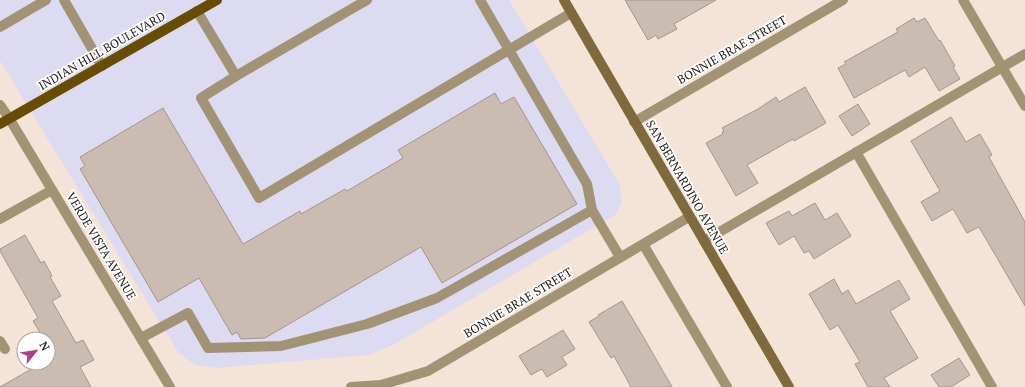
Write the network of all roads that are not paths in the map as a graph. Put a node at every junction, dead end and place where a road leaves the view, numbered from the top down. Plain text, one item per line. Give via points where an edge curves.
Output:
1 (46, 0) edge
2 (64, 0) edge
3 (216, 0) edge
4 (367, 0) edge
5 (480, 0) edge
6 (564, 0) edge
7 (843, 0) edge
8 (963, 0) edge
9 (197, 11) junction
10 (571, 13) junction
11 (0, 27) edge
12 (509, 50) junction
13 (1025, 54) edge
14 (102, 66) junction
15 (1002, 67) junction
16 (236, 76) junction
17 (0, 105) edge
18 (1025, 106) edge
19 (9, 118) junction
20 (634, 122) junction
21 (0, 124) edge
22 (856, 152) junction
23 (52, 190) junction
24 (592, 210) junction
25 (689, 216) junction
26 (0, 219) edge
27 (704, 241) junction
28 (643, 244) junction
29 (620, 258) junction
30 (141, 338) junction
31 (382, 386) edge
32 (170, 387) edge
33 (351, 387) edge
34 (727, 387) edge
35 (789, 387) edge
36 (992, 387) edge

1 - 11 street
2 - 14 street
3 - 9 main road, INDIAN HILL BOULEVARD
4 - 16 street
5 - 12 street
6 - 10 main road, SAN BERNARDINO AVENUE
7 - 20 street, BONNIE BRAE STREET
8 - 15 street
9 - 14 main road, INDIAN HILL BOULEVARD
9 - 16 street
10 - 12 street
10 - 20 main road, SAN BERNARDINO AVENUE
12 - 16 street via 259,198 201,98
12 - 24 street via 587,184
13 - 15 street
14 - 19 main road, INDIAN HILL BOULEVARD
15 - 18 street
15 - 22 street
17 - 19 street, VERDE VISTA AVENUE
19 - 21 main road, INDIAN HILL BOULEVARD
19 - 23 street, VERDE VISTA AVENUE
20 - 25 main road, SAN BERNARDINO AVENUE
22 - 27 street
22 - 36 street
23 - 26 street
23 - 30 street, VERDE VISTA AVENUE
24 - 29 street
24 - 30 street via 437,298 367,324 281,346 208,348 188,313
25 - 27 main road, SAN BERNARDINO AVENUE
25 - 28 street, BONNIE BRAE STREET
27 - 35 main road, SAN BERNARDINO AVENUE
28 - 29 street, BONNIE BRAE STREET
28 - 34 street
29 - 31 street, BONNIE BRAE STREET via 428,371
30 - 32 street, VERDE VISTA AVENUE
31 - 33 street, BONNIE BRAE STREET

